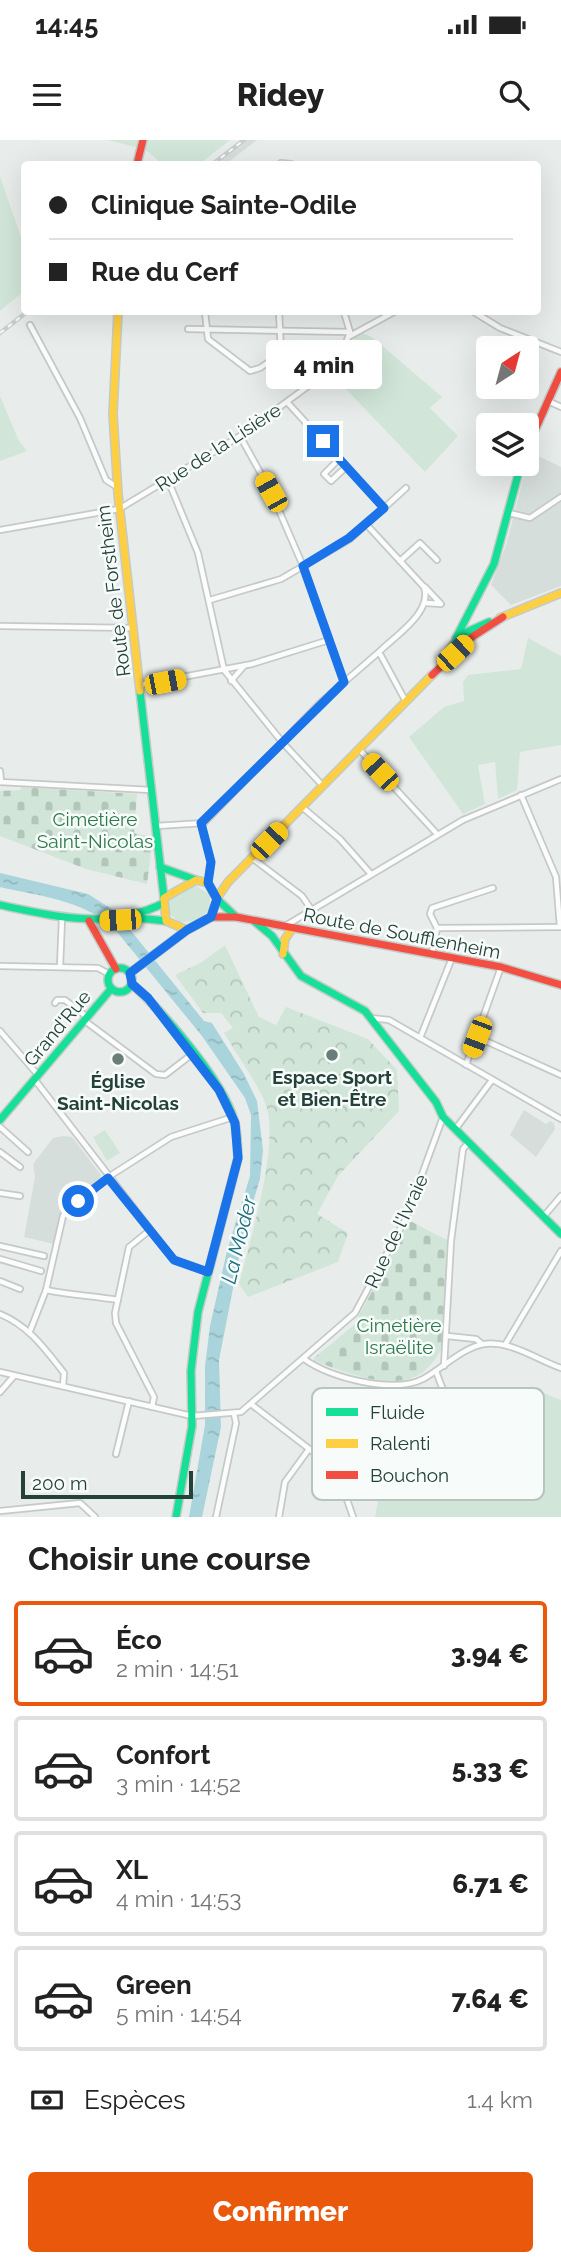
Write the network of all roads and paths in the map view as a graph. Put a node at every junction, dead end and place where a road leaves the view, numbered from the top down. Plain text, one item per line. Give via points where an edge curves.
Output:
1 (144, 140) edge
2 (138, 161) edge
3 (118, 315) edge
4 (205, 315) edge
5 (279, 315) edge
6 (345, 315) edge
7 (388, 315) edge
8 (479, 315) edge
9 (30, 326) dead end
10 (188, 330) dead end
11 (205, 330) junction
12 (279, 331) junction
13 (350, 334) junction
14 (561, 352) edge
15 (282, 353) junction
16 (561, 372) edge
17 (311, 384) junction
18 (548, 401) junction
19 (287, 402) junction
20 (561, 407) edge
21 (539, 421) edge
22 (240, 436) junction
23 (339, 459) junction
24 (346, 467) junction
25 (518, 476) edge
26 (168, 480) junction
27 (117, 487) junction
28 (406, 488) dead end
29 (561, 497) edge
30 (384, 508) junction
31 (119, 509) junction
32 (509, 513) junction
33 (366, 524) junction
34 (0, 530) edge
35 (437, 560) dead end
36 (400, 561) junction
37 (303, 566) junction
38 (424, 587) junction
39 (561, 593) edge
40 (210, 600) junction
41 (426, 603) junction
42 (468, 615) junction
43 (503, 617) junction
44 (485, 623) junction
45 (0, 626) edge
46 (134, 628) junction
47 (472, 631) junction
48 (329, 640) junction
49 (455, 641) junction
50 (379, 652) junction
51 (244, 666) junction
52 (224, 670) junction
53 (436, 670) junction
54 (231, 681) junction
55 (344, 682) junction
56 (140, 685) junction
57 (406, 701) junction
58 (283, 743) junction
59 (359, 749) junction
60 (0, 771) edge
61 (561, 779) edge
62 (1, 782) edge
63 (323, 786) junction
64 (151, 790) junction
65 (522, 794) junction
66 (302, 807) junction
67 (201, 823) junction
68 (156, 827) junction
69 (437, 834) junction
70 (252, 858) junction
71 (160, 867) junction
72 (370, 873) junction
73 (196, 880) junction
74 (228, 881) junction
75 (208, 883) junction
76 (493, 888) dead end
77 (217, 899) junction
78 (164, 900) junction
79 (0, 905) edge
80 (311, 909) junction
81 (211, 917) junction
82 (236, 917) junction
83 (62, 918) junction
84 (136, 918) junction
85 (89, 921) junction
86 (254, 921) junction
87 (167, 922) junction
88 (285, 927) junction
89 (561, 927) edge
90 (437, 928) junction
91 (187, 930) junction
92 (275, 942) junction
93 (165, 946) junction
94 (283, 954) junction
95 (432, 954) junction
96 (452, 958) junction
97 (0, 966) edge
98 (60, 967) junction
99 (501, 967) junction
100 (112, 971) junction
101 (130, 973) junction
102 (132, 984) junction
103 (561, 985) edge
104 (111, 989) junction
105 (55, 1003) dead end
106 (370, 1018) junction
107 (86, 1019) junction
108 (0, 1031) edge
109 (477, 1037) junction
110 (420, 1038) junction
111 (191, 1055) junction
112 (466, 1065) junction
113 (561, 1075) edge
114 (37, 1078) junction
115 (492, 1080) junction
116 (1, 1116) edge
117 (443, 1116) junction
118 (233, 1117) junction
119 (561, 1119) edge
120 (0, 1127) edge
121 (457, 1127) junction
122 (470, 1141) junction
123 (0, 1152) edge
124 (28, 1152) dead end
125 (20, 1167) dead end
126 (108, 1178) junction
127 (0, 1193) edge
128 (20, 1196) dead end
129 (560, 1199) edge
130 (543, 1217) junction
131 (150, 1230) junction
132 (561, 1234) edge
133 (0, 1246) edge
134 (561, 1251) edge
135 (44, 1256) dead end
136 (0, 1259) edge
137 (41, 1271) dead end
138 (208, 1272) junction
139 (0, 1281) edge
140 (20, 1289) dead end
141 (46, 1290) junction
142 (118, 1300) junction
143 (0, 1314) edge
144 (30, 1331) junction
145 (447, 1336) junction
146 (482, 1344) junction
147 (505, 1345) junction
148 (304, 1359) junction
149 (444, 1366) junction
150 (561, 1368) edge
151 (436, 1371) junction
152 (0, 1372) edge
153 (14, 1376) junction
154 (63, 1386) junction
155 (443, 1388) edge
156 (0, 1392) edge
157 (129, 1401) junction
158 (251, 1404) junction
159 (152, 1407) junction
160 (230, 1415) junction
161 (192, 1416) junction
162 (309, 1449) junction
163 (312, 1452) edge
164 (116, 1454) dead end
165 (348, 1500) edge
166 (0, 1511) edge
167 (94, 1517) edge
168 (176, 1517) edge
169 (216, 1517) edge
170 (279, 1517) edge
171 (353, 1517) edge

1 - 2 main road
3 - 27 main road, Route de Forstheim via 113,414
4 - 11 street
5 - 12 street
6 - 13 street
7 - 13 street
8 - 14 street
9 - 27 street via 106,480
10 - 11 street
11 - 12 street
11 - 15 street via 211,344 247,370
12 - 13 street
12 - 15 street
13 - 17 street, Rue de la Lisière via 343,351
15 - 17 street
16 - 18 main road
17 - 19 street, Rue de la Lisière
18 - 20 street
18 - 21 main road
19 - 22 street, Rue de la Lisière
19 - 23 street
22 - 26 street, Rue de la Lisière
22 - 37 street
23 - 24 street
23 - 24 street via 324,474 331,481
24 - 30 street
25 - 32 main road
26 - 31 street, Rue de la Lisière
26 - 40 street via 198,553
27 - 31 main road, Route de Forstheim
28 - 30 street
29 - 32 street via 530,518
30 - 33 street
31 - 34 street
31 - 46 main road, Route de Forstheim
32 - 42 main road via 495,564
33 - 36 street
33 - 37 street
35 - 36 street via 420,544
36 - 38 street
37 - 40 street via 281,579
37 - 48 street
38 - 41 street
38 - 41 street via 441,604
39 - 43 main road
40 - 52 street
41 - 50 street
42 - 44 main road
42 - 47 main road
42 - 49 main road
43 - 44 main road
43 - 47 main road
44 - 47 main road
45 - 46 street
46 - 56 main road, Route de Forstheim
47 - 49 main road
47 - 53 main road
48 - 51 street
48 - 55 street
49 - 53 main road
50 - 55 street
50 - 57 street
51 - 52 street
51 - 54 street
52 - 54 street
52 - 56 street
53 - 57 main road
54 - 58 street
55 - 58 street
56 - 64 main road, Route de Forstheim
57 - 59 main road
58 - 63 street
58 - 67 street
59 - 63 main road
59 - 69 street
60 - 62 street
61 - 65 street
62 - 64 street
63 - 66 main road
64 - 68 main road, Route de Forstheim
65 - 69 street
65 - 89 street via 556,877
66 - 70 main road
66 - 72 street via 340,839
67 - 68 street
67 - 75 street via 211,862
68 - 71 main road, Route de Forstheim
69 - 72 street
70 - 74 main road
70 - 80 street
71 - 73 main road
71 - 78 main road, Route de Forstheim
72 - 80 street
73 - 75 main road
73 - 78 main road
74 - 75 main road
74 - 77 main road
75 - 77 main road
76 - 90 street via 432,908 429,914
77 - 81 main road
77 - 82 main road
78 - 84 main road
78 - 87 main road
79 - 83 main road
80 - 88 street
81 - 82 main road, Route de Soufflenheim
81 - 91 main road
82 - 86 main road, Route de Soufflenheim
83 - 85 main road
83 - 98 street
84 - 85 main road
84 - 87 main road
85 - 100 main road
86 - 88 main road, Route de Soufflenheim
86 - 92 main road
87 - 91 main road
87 - 93 main road
88 - 92 main road
88 - 94 main road
88 - 95 main road, Route de Soufflenheim
89 - 90 street
90 - 95 street
91 - 93 main road
92 - 94 main road
93 - 101 main road
94 - 106 main road via 300,976 355,1004
95 - 96 main road, Route de Soufflenheim
96 - 99 main road, Route de Soufflenheim
96 - 110 street
97 - 98 street
98 - 100 street
99 - 103 main road, Route de Soufflenheim
99 - 109 street
100 - 101 main road via 124,968
100 - 104 main road
101 - 102 main road
102 - 104 main road via 123,992
102 - 111 main road
104 - 107 main road, Grand'Rue
105 - 107 street via 65,1000
106 - 110 street via 383,1017
106 - 117 main road
107 - 111 street via 156,1074 165,1075
107 - 114 main road, Grand'Rue
108 - 114 street
109 - 112 street
109 - 113 street
110 - 112 street
111 - 118 main road via 219,1090
112 - 115 street
114 - 116 main road, Grand'Rue
114 - 126 street
115 - 119 street
115 - 121 street
117 - 121 main road
117 - 148 street, Rue de l'Ivraie via 407,1218 364,1299 347,1322
118 - 126 street via 172,1137
118 - 138 main road via 238,1158
120 - 124 street
121 - 122 main road
122 - 130 main road
122 - 145 street via 463,1149 451,1241
123 - 125 street
126 - 131 street
126 - 141 street via 63,1216
127 - 128 street
129 - 130 street
130 - 132 main road
131 - 138 street via 174,1260
131 - 142 street via 129,1247
133 - 135 street
134 - 147 street
136 - 137 street
138 - 161 main road via 191,1371
139 - 140 street
141 - 142 street
141 - 144 street
142 - 159 street via 116,1323 154,1397
143 - 144 street
144 - 154 street via 64,1373
145 - 146 street via 476,1339
145 - 149 street
146 - 147 street
146 - 149 street
147 - 150 street
148 - 151 street via 347,1377 391,1386 411,1384
148 - 158 street, Rue de l'Ivraie
149 - 151 street
151 - 155 street
152 - 153 street
153 - 154 street
153 - 156 street
154 - 157 street
157 - 159 street
157 - 164 street
158 - 160 street, Rue de l'Ivraie
158 - 162 street
159 - 161 street
160 - 161 street
160 - 169 street via 236,1423
161 - 168 main road
162 - 163 street
162 - 170 street via 285,1482
165 - 171 street
166 - 167 street via 80,1503

